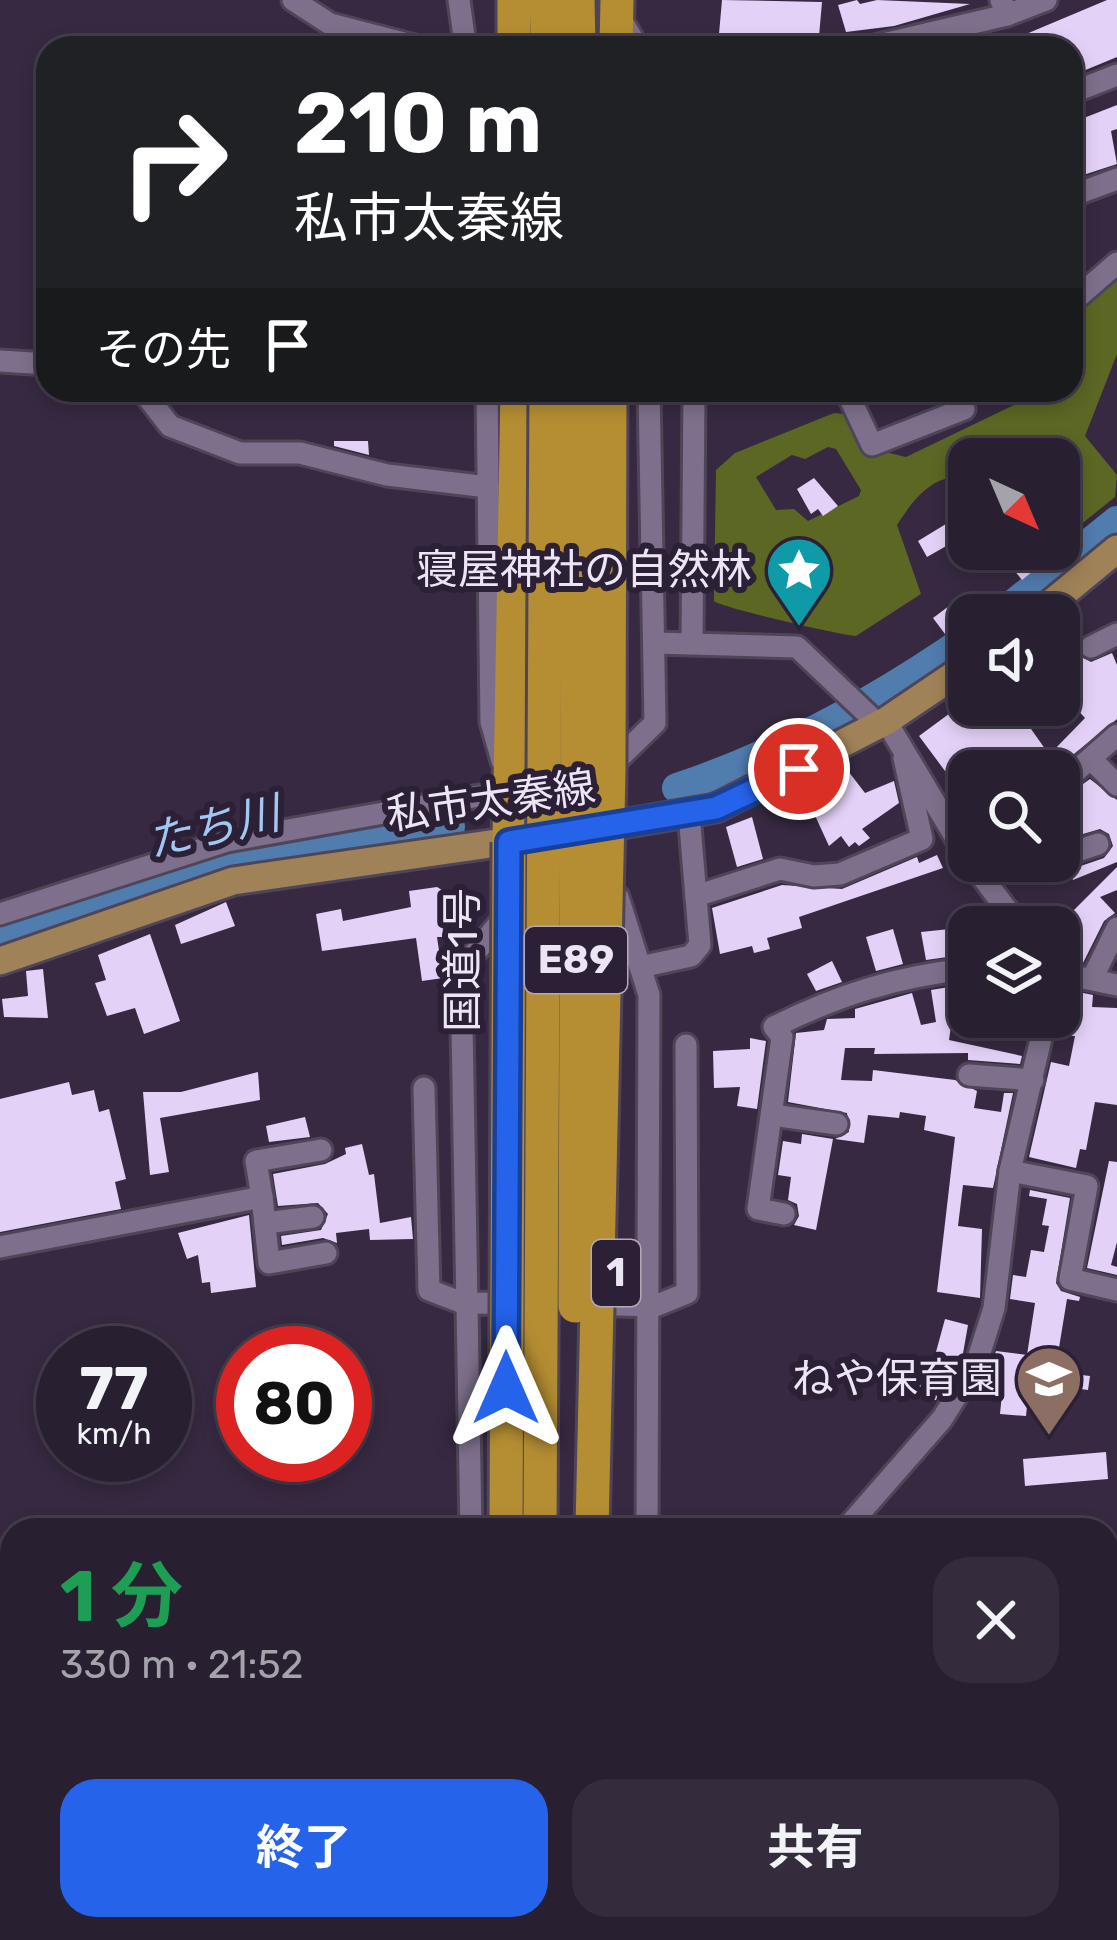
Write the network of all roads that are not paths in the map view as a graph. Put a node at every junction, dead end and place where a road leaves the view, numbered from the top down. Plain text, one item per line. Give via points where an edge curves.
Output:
1 (293, 0) edge
2 (459, 0) edge
3 (514, 0) edge
4 (546, 0) edge
5 (578, 0) edge
6 (1046, 0) edge
7 (617, 6) edge
8 (1004, 8) edge
9 (376, 36) edge
10 (464, 36) edge
11 (514, 36) edge
12 (548, 36) edge
13 (579, 36) edge
14 (616, 36) edge
15 (632, 36) edge
16 (907, 36) edge
17 (1117, 75) edge
18 (1083, 88) edge
19 (1117, 179) edge
20 (1083, 192) edge
21 (1117, 263) edge
22 (1083, 290) edge
23 (0, 361) edge
24 (36, 363) edge
25 (151, 402) edge
26 (487, 402) edge
27 (517, 402) edge
28 (517, 402) edge
29 (545, 402) edge
30 (578, 402) edge
31 (614, 402) edge
32 (614, 402) edge
33 (650, 402) edge
34 (694, 402) edge
35 (852, 402) edge
36 (964, 409) dead end
37 (488, 487) junction
38 (1117, 549) edge
39 (1062, 594) edge
40 (1117, 634) edge
41 (654, 643) junction
42 (692, 644) junction
43 (1091, 647) dead end
44 (948, 679) edge
45 (882, 723) junction
46 (1117, 735) edge
47 (620, 757) junction
48 (904, 758) junction
49 (1091, 759) junction
50 (1080, 768) edge
51 (507, 785) junction
52 (1117, 785) edge
53 (689, 814) junction
54 (948, 817) edge
55 (620, 825) junction
56 (509, 842) junction
57 (1098, 844) dead end
58 (1080, 850) edge
59 (985, 882) edge
60 (696, 896) junction
61 (618, 897) junction
62 (1004, 906) edge
63 (0, 914) edge
64 (507, 914) junction
65 (1117, 928) edge
66 (0, 961) edge
67 (640, 967) junction
68 (948, 972) edge
69 (1080, 977) edge
70 (1092, 979) junction
71 (1117, 985) edge
72 (1042, 1038) edge
73 (686, 1045) dead end
74 (969, 1075) dead end
75 (1033, 1080) junction
76 (424, 1088) dead end
77 (772, 1115) junction
78 (837, 1124) dead end
79 (321, 1150) dead end
80 (1010, 1171) junction
81 (262, 1197) junction
82 (784, 1214) dead end
83 (313, 1217) dead end
84 (265, 1223) junction
85 (0, 1247) edge
86 (326, 1253) dead end
87 (1117, 1291) edge
88 (463, 1303) junction
89 (650, 1304) junction
90 (471, 1518) edge
91 (506, 1518) edge
92 (519, 1518) edge
93 (540, 1518) edge
94 (574, 1518) edge
95 (592, 1518) edge
96 (615, 1518) edge
97 (647, 1518) edge
98 (855, 1518) edge

1 - 9 street via 330,24
2 - 10 street
3 - 11 highway
4 - 12 highway
5 - 13 highway
6 - 8 street
7 - 14 highway
7 - 15 street
8 - 16 street
17 - 18 street
19 - 20 street
21 - 22 street
23 - 24 street
25 - 37 street via 170,426 240,453 300,453 387,476
26 - 37 street
27 - 92 highway via 532,776
28 - 51 highway, 国道1号
29 - 93 highway, E89, bridge
30 - 94 highway, E89, bridge
31 - 47 highway, 1
32 - 95 highway, bridge
33 - 41 street
34 - 42 street
35 - 36 street via 872,445
37 - 51 street via 491,722
38 - 39 main road
40 - 43 street
41 - 42 street
41 - 47 street via 655,723
42 - 45 street via 797,647
44 - 45 main road, 私市太秦線
45 - 48 street
45 - 53 main road, 私市太秦線 via 773,784
46 - 49 street
47 - 55 highway, 1
48 - 54 street
48 - 60 street via 922,838 841,874 780,868
49 - 50 street
49 - 52 street
51 - 56 highway, 国道1号
51 - 63 street via 226,842
53 - 55 main road, 私市太秦線
53 - 60 street
55 - 56 main road, 私市太秦線
55 - 61 highway, 1
56 - 64 highway, 国道1号, bridge
56 - 66 main road, 私市太秦線 via 233,881
57 - 58 street
59 - 62 street
60 - 67 street via 700,945 691,956
61 - 67 street
61 - 96 highway, 1
64 - 88 street via 461,970
64 - 91 highway, 国道1号, bridge
65 - 70 street
67 - 89 street via 649,995
68 - 77 street via 830,999 774,1027 782,1037
69 - 70 street
70 - 71 street
72 - 75 street
73 - 89 street via 687,1293
74 - 75 street
75 - 80 street
76 - 88 street via 429,1290
77 - 78 street
77 - 82 street via 758,1210
79 - 81 street via 256,1161
80 - 87 street via 1087,1186 1070,1279
80 - 98 street via 994,1307 976,1365 942,1419
81 - 84 street
81 - 85 street
83 - 84 street
84 - 86 street via 269,1263
88 - 89 street
88 - 90 street
89 - 97 street

